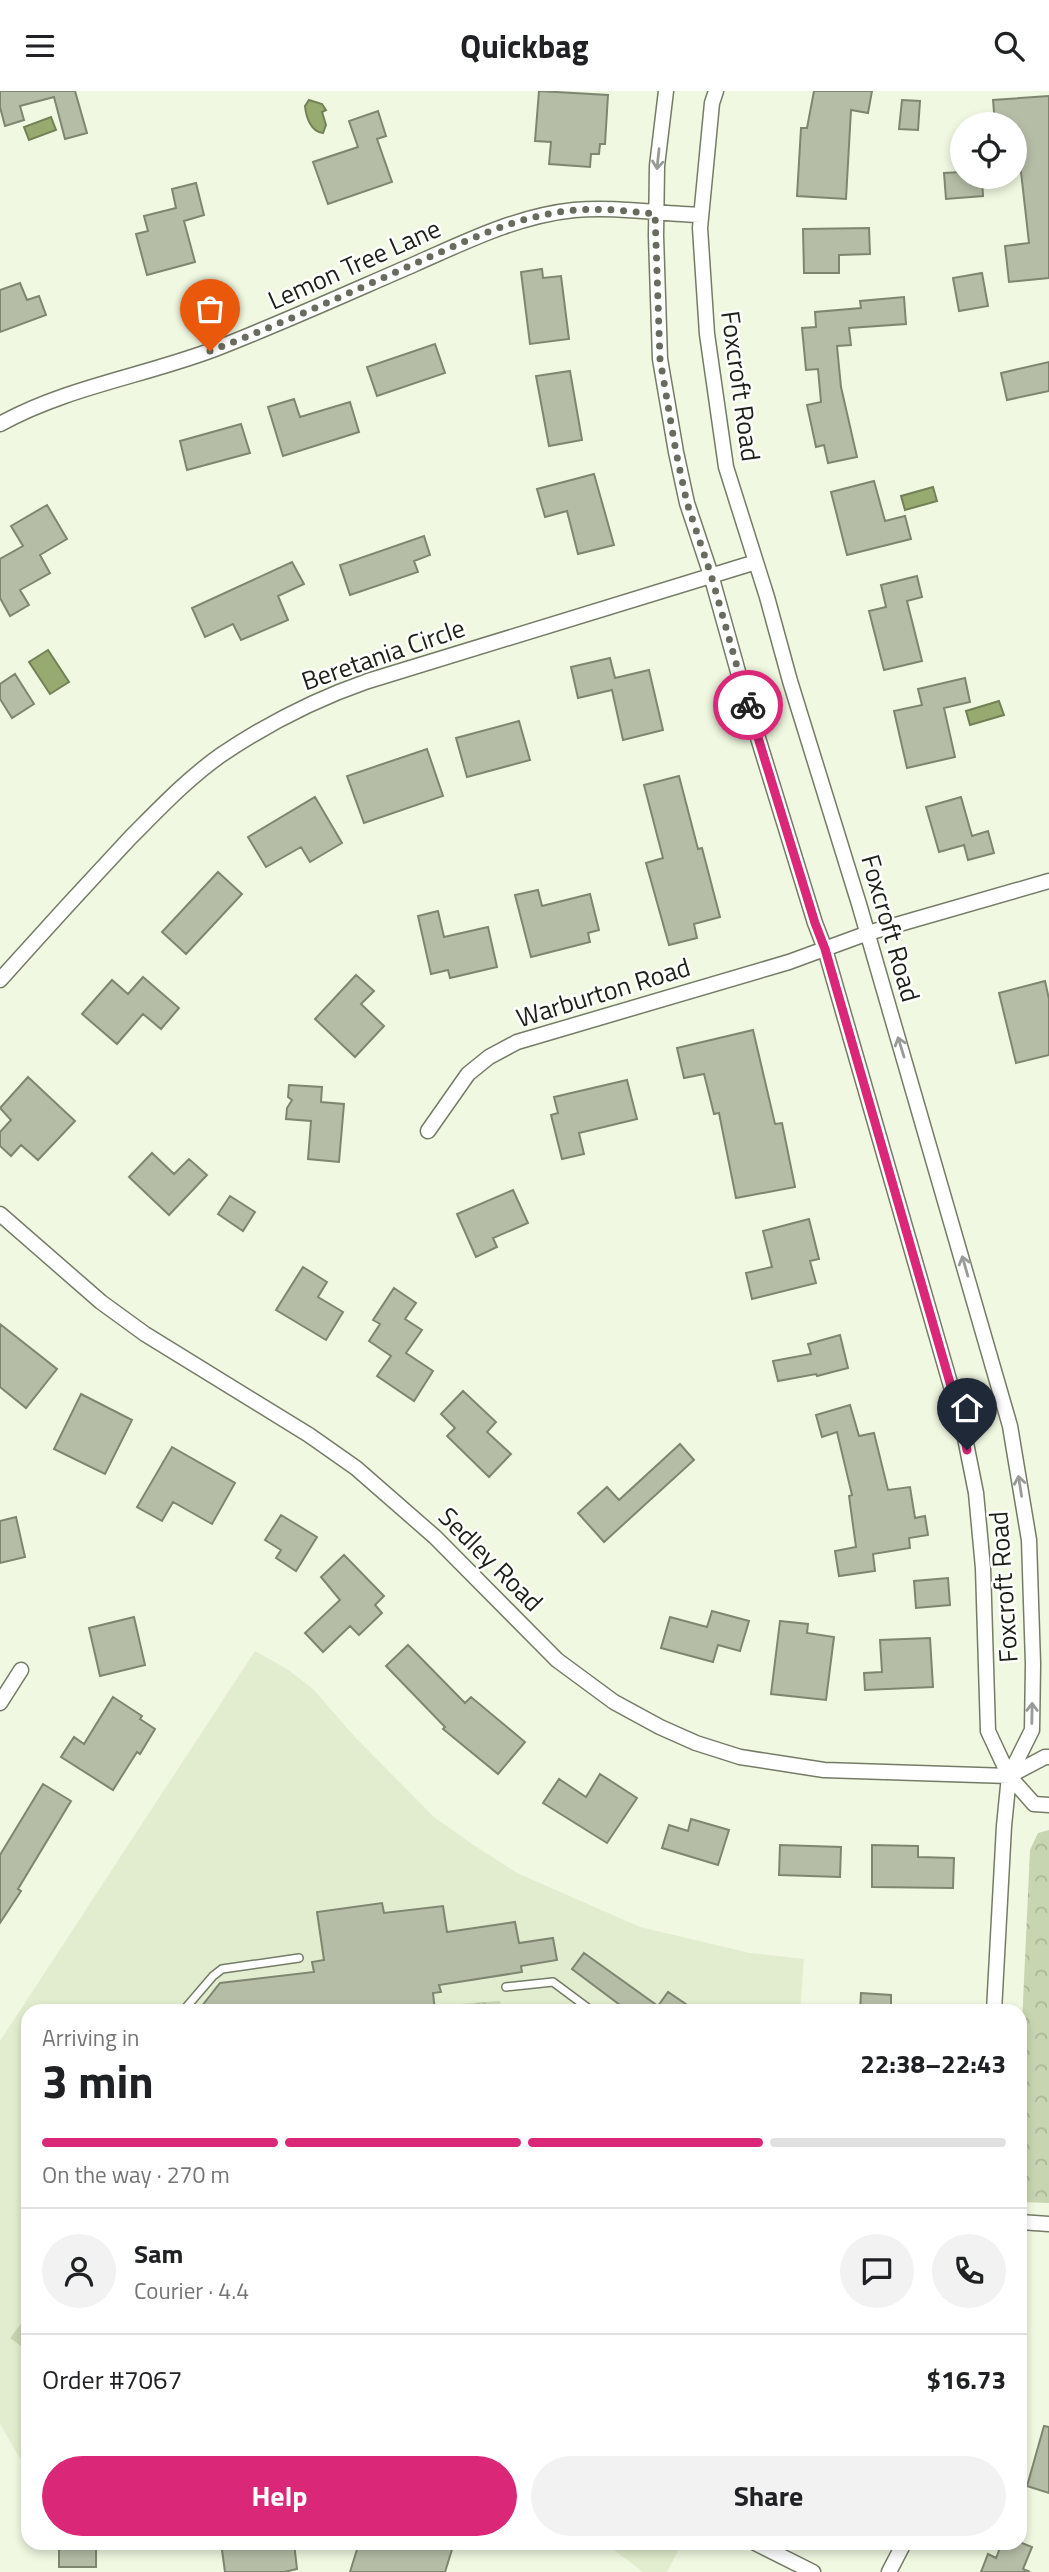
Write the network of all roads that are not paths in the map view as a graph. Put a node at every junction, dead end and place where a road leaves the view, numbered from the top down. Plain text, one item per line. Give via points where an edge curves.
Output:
1 (666, 91) edge
2 (716, 91) edge
3 (655, 214) junction
4 (701, 215) junction
5 (0, 423) edge
6 (756, 562) junction
7 (711, 575) junction
8 (1049, 881) edge
9 (868, 933) junction
10 (825, 949) junction
11 (0, 980) edge
12 (428, 1131) dead end
13 (0, 1214) edge
14 (21, 1670) dead end
15 (0, 1703) edge
16 (1049, 1757) edge
17 (1009, 1776) junction
18 (1049, 1805) edge
19 (299, 1958) dead end
20 (506, 1987) dead end
21 (190, 2004) edge
22 (583, 2004) edge
23 (994, 2004) edge
24 (1027, 2223) edge
25 (1049, 2224) edge
26 (769, 2550) edge
27 (900, 2550) edge
28 (813, 2572) edge
29 (889, 2572) edge

1 -> 3 street, Foxcroft Road
2 - 4 street, Foxcroft Road
3 - 4 street, Lemon Tree Lane
3 - 5 street, Lemon Tree Lane via 575,210 494,229 213,350 49,401
3 - 7 street, Foxcroft Road via 660,359 687,503
4 - 6 street, Foxcroft Road via 707,334 726,467
6 - 7 street, Beretania Circle
6 - 9 street, Foxcroft Road
7 - 10 street, Foxcroft Road
7 - 11 street, Beretania Circle via 350,687 268,725 220,756 164,804
8 - 9 street
9 - 10 street, Warburton Road
17 -> 9 street, Foxcroft Road via 1032,1730 1033,1664 1029,1540 1010,1426
10 - 12 street, Warburton Road via 517,1042 468,1074
10 - 17 street, Foxcroft Road via 963,1428 983,1568 988,1731
13 - 17 street, Sedley Road via 101,1303 356,1468 435,1537 557,1660 637,1715 696,1743 764,1762 824,1770
14 - 15 street
16 - 17 street, Sedley Road
17 - 18 street via 1034,1804
17 - 23 street, Foxcroft Road
19 - 21 lane via 222,1969
20 - 22 lane via 553,1982
24 - 25 street
26 - 28 street
27 - 29 street

